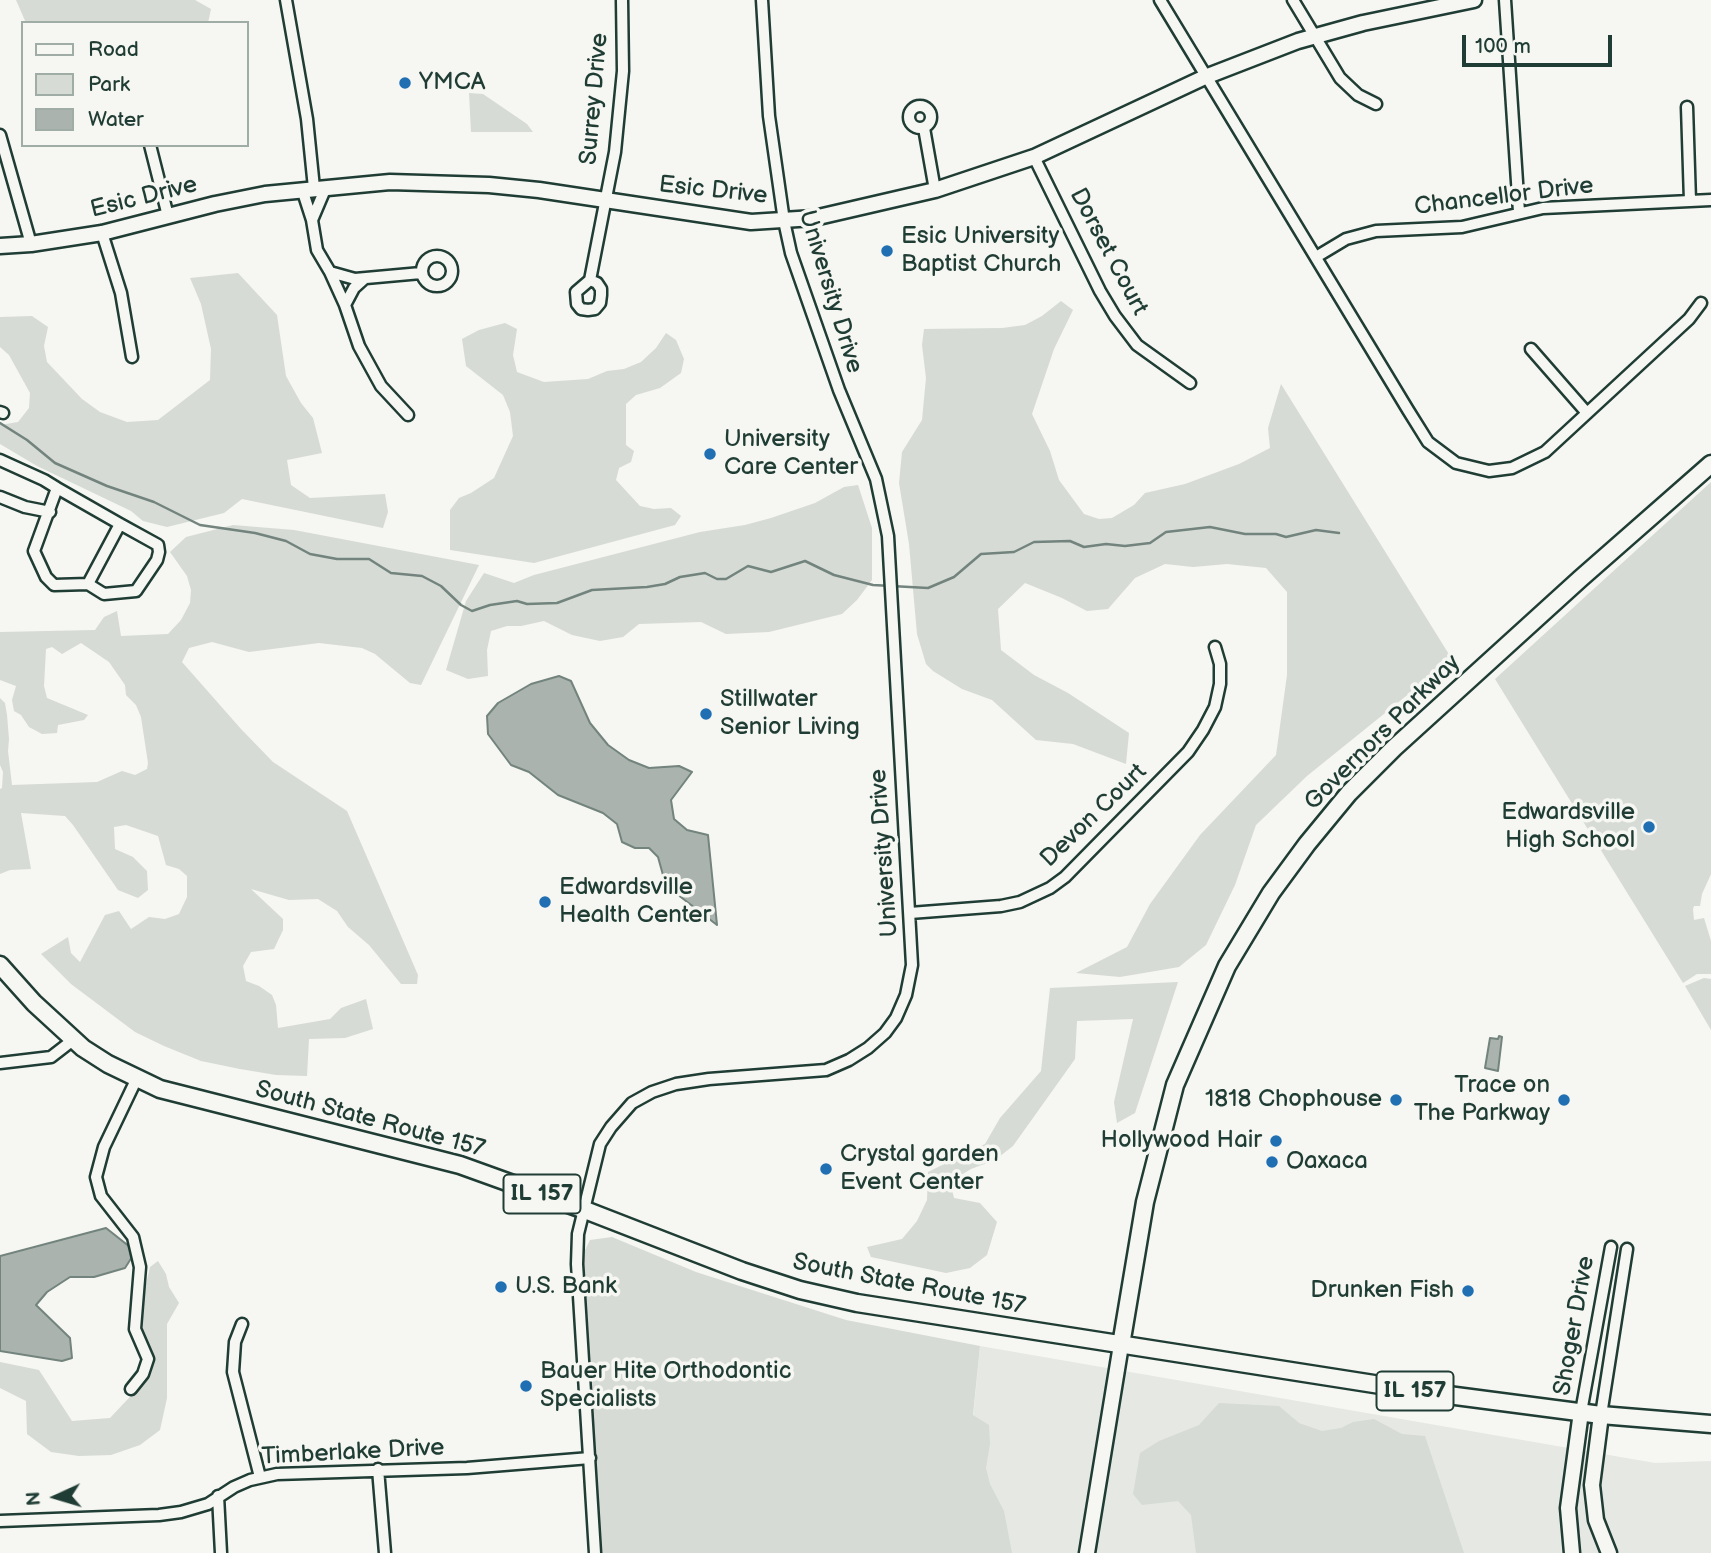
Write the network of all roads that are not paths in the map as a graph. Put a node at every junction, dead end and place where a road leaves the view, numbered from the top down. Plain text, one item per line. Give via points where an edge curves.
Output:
1 (286, 0) edge
2 (622, 0) edge
3 (762, 0) edge
4 (1160, 0) edge
5 (1293, 0) edge
6 (1474, 0) edge
7 (1505, 0) edge
8 (1314, 36) junction
9 (1205, 77) junction
10 (1376, 104) dead end
11 (1687, 107) dead end
12 (924, 128) dead end
13 (0, 135) edge
14 (151, 147) edge
15 (1034, 157) junction
16 (314, 188) junction
17 (935, 190) junction
18 (1711, 200) edge
19 (606, 201) junction
20 (1690, 201) junction
21 (1519, 212) junction
22 (168, 216) junction
23 (312, 220) junction
24 (784, 221) junction
25 (102, 233) junction
26 (32, 244) junction
27 (0, 246) edge
28 (1315, 257) junction
29 (330, 272) junction
30 (422, 273) dead end
31 (365, 279) junction
32 (590, 280) dead end
33 (1700, 303) dead end
34 (345, 305) junction
35 (1531, 349) dead end
36 (132, 357) dead end
37 (1190, 383) dead end
38 (1587, 413) junction
39 (408, 415) dead end
40 (0, 460) edge
41 (1711, 464) edge
42 (57, 488) junction
43 (0, 498) edge
44 (50, 512) junction
45 (120, 524) junction
46 (88, 584) junction
47 (1215, 647) dead end
48 (910, 913) junction
49 (0, 965) edge
50 (74, 1040) junction
51 (0, 1063) edge
52 (137, 1078) junction
53 (586, 1210) junction
54 (1611, 1247) dead end
55 (1626, 1249) dead end
56 (242, 1324) dead end
57 (1121, 1345) junction
58 (131, 1389) dead end
59 (1581, 1412) junction
60 (1601, 1415) junction
61 (1711, 1424) edge
62 (590, 1458) junction
63 (378, 1469) junction
64 (260, 1477) junction
65 (218, 1496) junction
66 (0, 1521) edge
67 (221, 1553) edge
68 (385, 1553) edge
69 (595, 1553) edge
70 (1087, 1553) edge
71 (1572, 1553) edge
72 (1609, 1553) edge

1 - 16 street
2 - 19 street, Surrey Drive via 620,113
3 - 24 street, University Drive via 769,116
4 - 9 street
5 - 8 street
6 - 8 street, Esic Drive
7 - 21 street
8 - 9 street, Esic Drive
8 - 10 street via 1340,78 1357,95
9 - 15 street, Esic Drive
9 - 28 street
11 - 20 street
12 - 17 street
13 - 26 street
14 - 22 street
15 - 17 street, Esic Drive
15 - 37 street, Dorset Court via 1115,316 1137,345
16 - 19 street, Esic Drive via 440,182
16 - 22 street, Esic Drive
16 - 23 street
16 - 23 street
17 - 24 street, Esic Drive
18 - 20 street, Chancellor Drive
19 - 24 street, Esic Drive via 751,222
19 - 32 street, Surrey Drive
20 - 21 street, Chancellor Drive
21 - 28 street, Chancellor Drive via 1462,227 1360,234
22 - 25 street, Esic Drive
23 - 29 street via 317,250
24 - 48 street, University Drive via 811,315 883,506
25 - 26 street, Esic Drive
25 - 36 street via 121,293
26 - 27 street, Esic Drive
28 - 38 street via 1408,410 1429,442 1445,456 1472,469 1512,468 1545,452
29 - 31 street
29 - 34 street
30 - 31 street
31 - 34 street
33 - 38 street via 1689,319
34 - 39 street via 368,365
35 - 38 street
40 - 42 street
41 - 57 main road, Governors Parkway via 1394,748 1349,793 1271,893 1227,966 1175,1085 1144,1205
42 - 44 street
42 - 45 street
43 - 44 street
44 - 46 street via 34,551 46,577 54,584
45 - 46 street
45 - 46 street via 158,545 157,560 136,591 104,594
47 - 48 street, Devon Court via 1220,684 1203,730 1188,752 1065,877 1043,892 1001,906
48 - 53 street, University Drive via 912,965 906,995 896,1018 869,1048 826,1070 676,1084 632,1103 600,1144
49 - 50 main road, South State Route 157 / IL 157
50 - 51 street via 51,1057
50 - 52 main road, South State Route 157 / IL 157
52 - 53 main road, South State Route 157 / IL 157 via 160,1089 460,1165
52 - 58 street via 104,1147 96,1177 101,1196 133,1237 140,1267 135,1329 148,1359
53 - 57 main road, South State Route 157 / IL 157 via 771,1282 828,1297
53 - 62 street, University Drive via 578,1234 577,1264
54 - 59 street, Shoger Drive
55 - 60 street, Shoger Drive
56 - 64 street via 235,1342 233,1372
57 - 59 main road, South State Route 157 / IL 157
57 - 70 street
59 - 60 main road, South State Route 157 / IL 157
59 - 71 street via 1568,1508
60 - 61 main road, South State Route 157 / IL 157
60 - 72 street via 1592,1485 1597,1520
62 - 63 street, Timberlake Drive via 467,1468
62 - 69 street, University Drive
63 - 64 street, Timberlake Drive
63 - 68 street
64 - 65 street, Timberlake Drive
65 - 66 street, Timberlake Drive via 208,1504 159,1515
65 - 67 street

